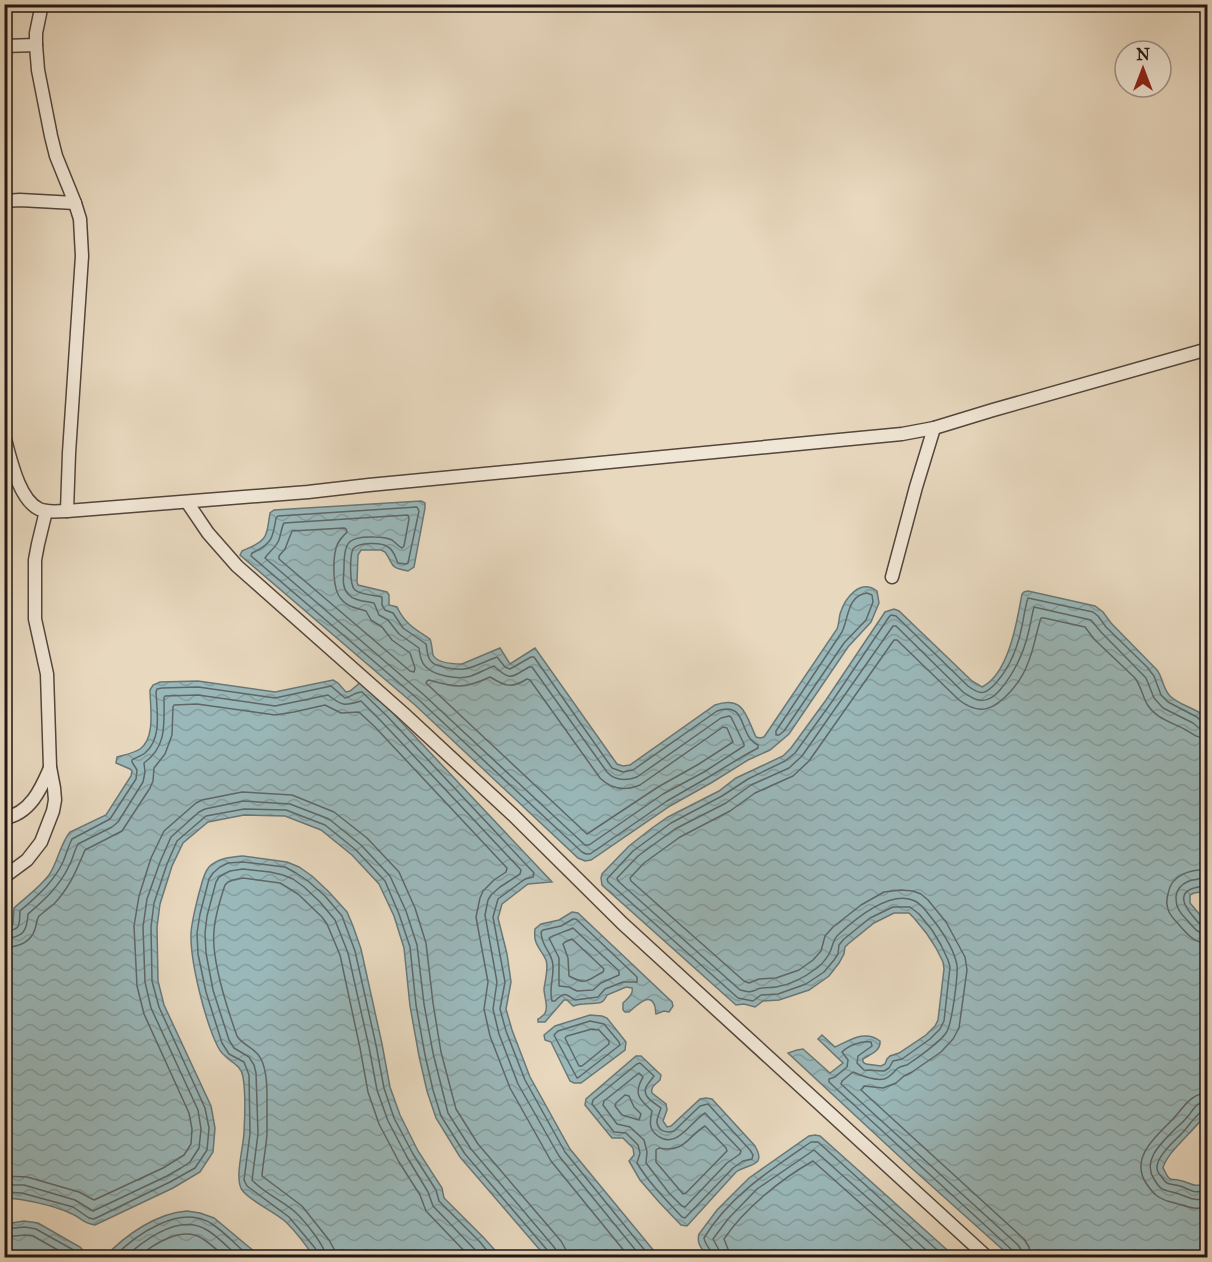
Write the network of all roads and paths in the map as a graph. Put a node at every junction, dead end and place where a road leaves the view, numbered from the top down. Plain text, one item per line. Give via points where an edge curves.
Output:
1 (42, 4) edge
2 (36, 45) junction
3 (4, 46) edge
4 (4, 201) edge
5 (75, 203) junction
6 (1208, 349) edge
7 (934, 428) junction
8 (4, 435) edge
9 (187, 502) junction
10 (46, 511) junction
11 (67, 511) junction
12 (892, 577) dead end
13 (50, 767) junction
14 (4, 818) edge
15 (4, 877) edge
16 (988, 1257) edge

1 - 2 street
2 - 3 street
2 - 5 street via 51,136
4 - 5 street
5 - 11 street via 82,256
6 - 7 street
7 - 9 street
7 - 12 street
8 - 10 street via 23,492 31,503
9 - 11 street
9 - 16 street via 237,566 403,713 622,923
10 - 11 street
10 - 13 street via 35,560 35,619 47,674
13 - 14 street via 41,789 27,807 18,815
13 - 15 street via 55,800 41,842 27,860

